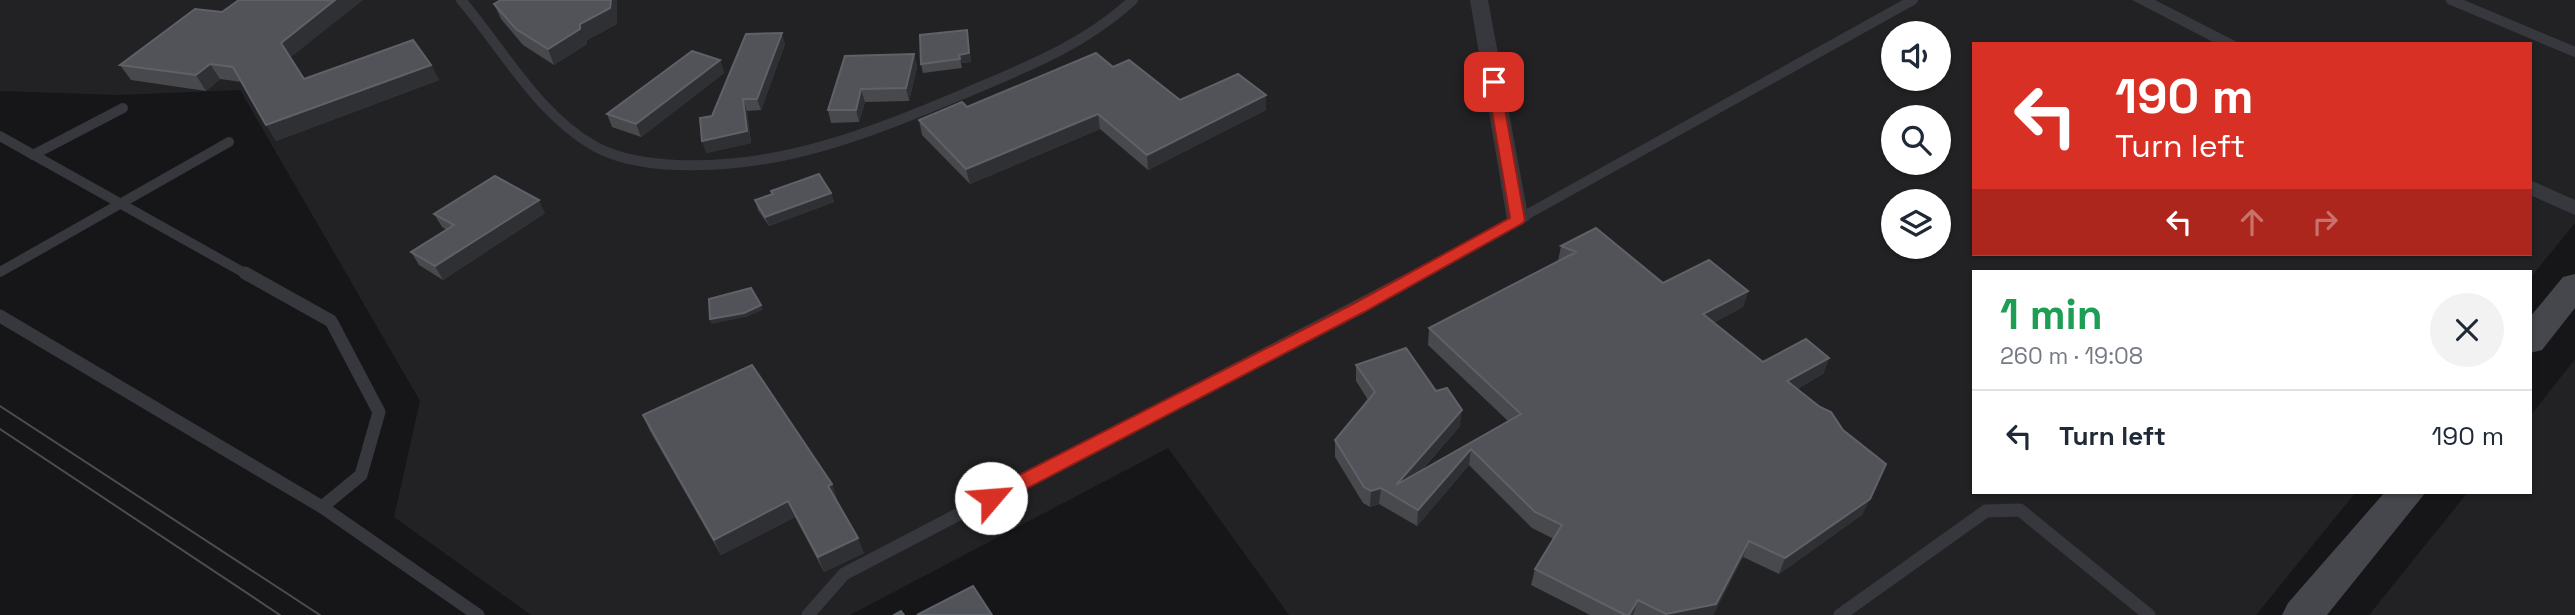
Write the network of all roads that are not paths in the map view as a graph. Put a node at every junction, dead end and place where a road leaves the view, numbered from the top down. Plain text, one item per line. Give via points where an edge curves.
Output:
1 (461, 0) edge
2 (1133, 0) edge
3 (1479, 0) edge
4 (1913, 0) edge
5 (2141, 0) edge
6 (2451, 0) edge
7 (2228, 42) edge
8 (2575, 52) edge
9 (123, 108) dead end
10 (0, 136) edge
11 (229, 142) dead end
12 (33, 155) junction
13 (2532, 188) edge
14 (119, 204) junction
15 (2575, 208) edge
16 (1518, 220) junction
17 (0, 272) edge
18 (2575, 285) edge
19 (0, 316) edge
20 (2532, 339) edge
21 (2405, 494) edge
22 (322, 507) junction
23 (478, 615) edge
24 (808, 615) edge
25 (1840, 615) edge
26 (2149, 615) edge
27 (2302, 615) edge

1 - 2 lane via 562,126 598,148 647,163 702,168 769,162 826,149 889,125 1089,38
3 - 16 street
4 - 16 lane
5 - 7 street
6 - 8 lane
9 - 12 lane
10 - 12 lane
11 - 14 lane
12 - 14 lane
13 - 15 street
14 - 17 lane
14 - 22 lane via 331,321 379,412 361,475
16 - 24 lane via 1358,308 844,574
18 - 20 main road
19 - 22 lane
21 - 27 main road
22 - 23 lane
25 - 26 lane via 1986,511 2020,510

